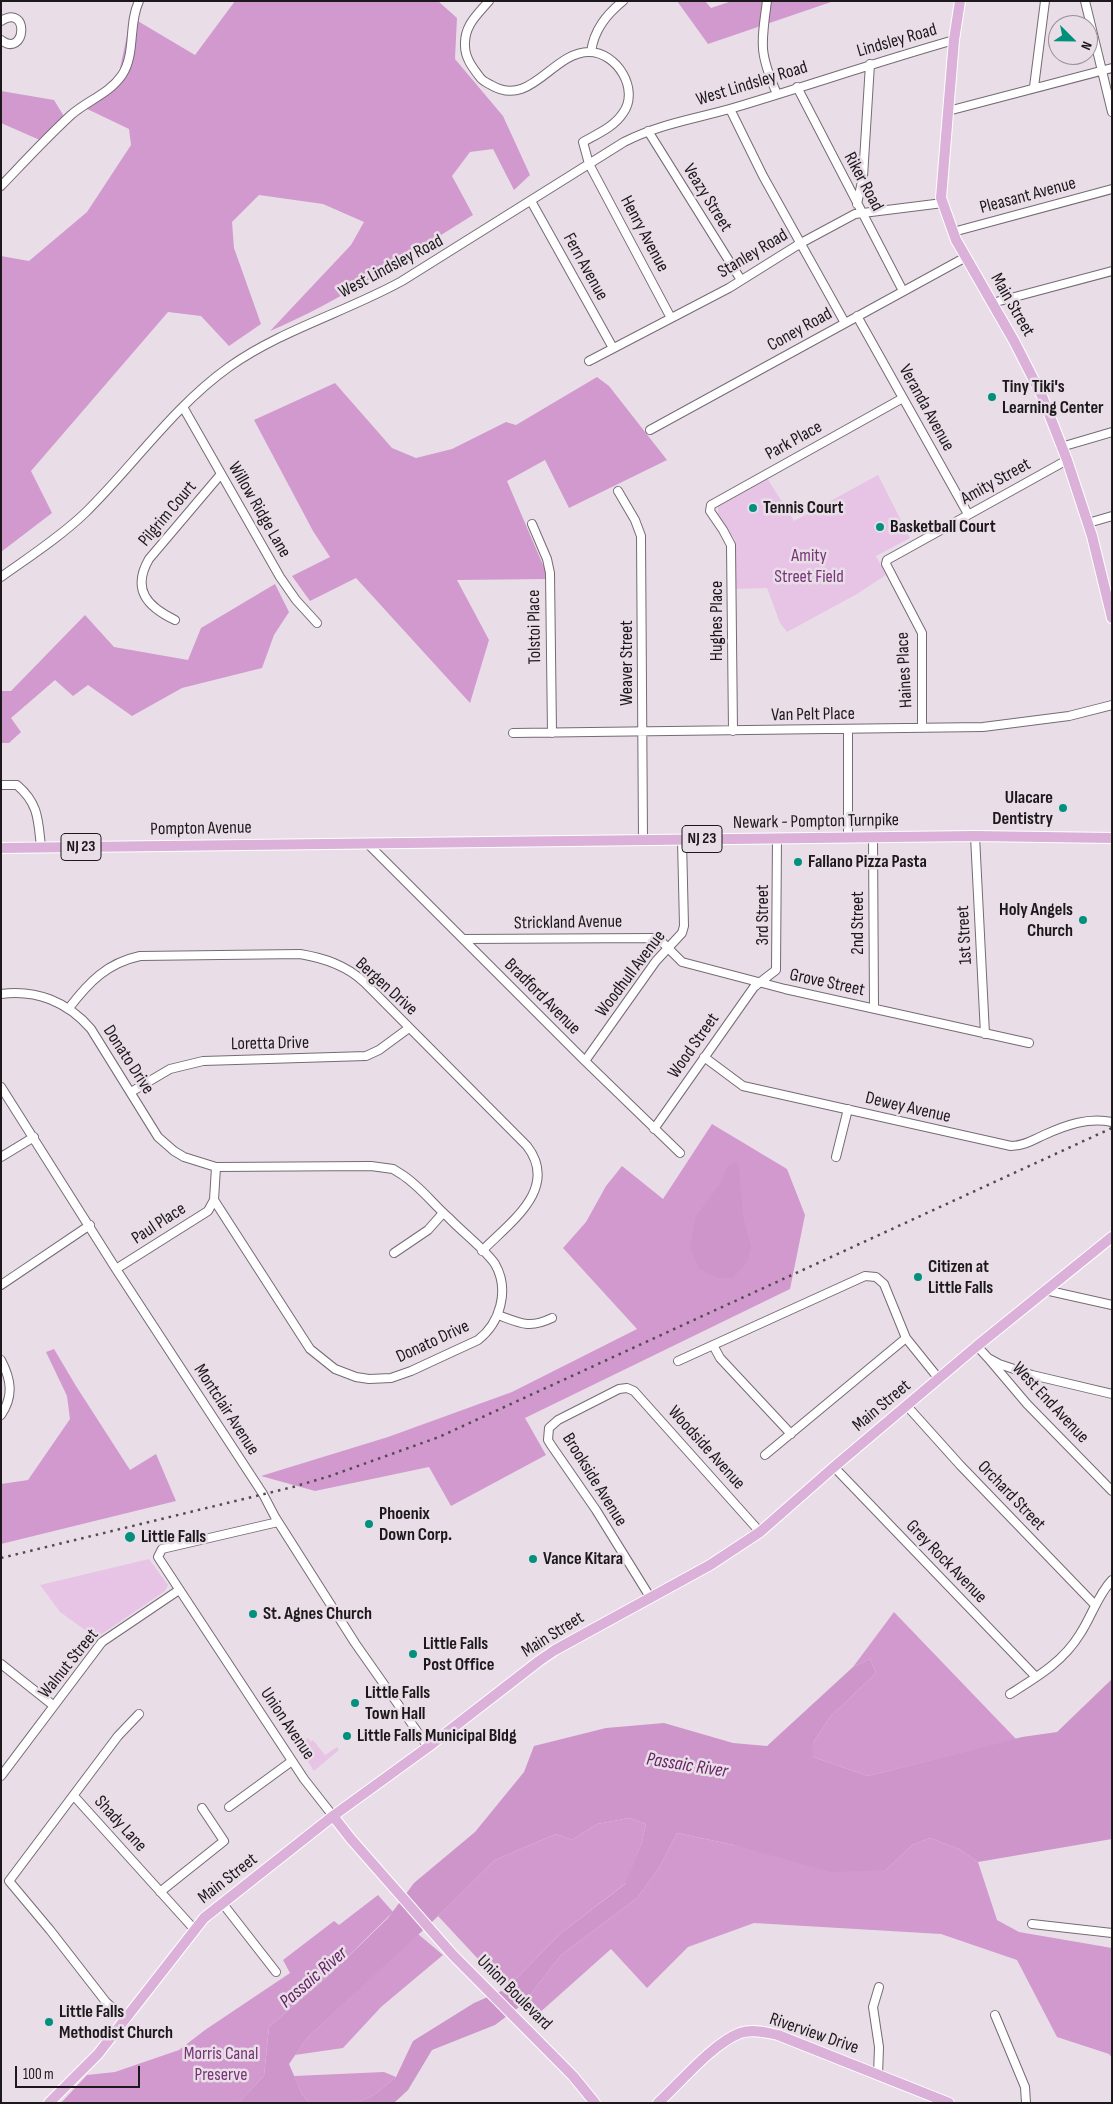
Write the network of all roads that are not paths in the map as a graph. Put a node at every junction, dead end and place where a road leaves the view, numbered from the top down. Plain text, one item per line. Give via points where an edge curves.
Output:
1 (138, 1) edge
2 (489, 1) edge
3 (623, 1) edge
4 (767, 1) edge
5 (960, 1) edge
6 (1045, 1) edge
7 (1085, 1) edge
8 (1, 21) edge
9 (1, 40) edge
10 (954, 40) junction
11 (590, 52) junction
12 (870, 64) junction
13 (1112, 68) edge
14 (1102, 70) junction
15 (848, 71) joint
16 (797, 87) junction
17 (1034, 88) junction
18 (777, 94) junction
19 (730, 109) junction
20 (948, 111) junction
21 (1112, 112) edge
22 (648, 131) junction
23 (589, 164) junction
24 (1, 186) edge
25 (1112, 189) edge
26 (531, 201) junction
27 (943, 203) junction
28 (860, 208) junction
29 (953, 232) junction
30 (801, 243) junction
31 (966, 257) junction
32 (1112, 271) edge
33 (741, 280) junction
34 (903, 291) junction
35 (992, 303) junction
36 (857, 316) junction
37 (671, 318) junction
38 (845, 323) junction
39 (612, 348) junction
40 (589, 361) dead end
41 (903, 398) junction
42 (183, 407) junction
43 (650, 430) dead end
44 (1112, 432) edge
45 (1061, 447) junction
46 (1067, 460) junction
47 (221, 474) junction
48 (618, 492) dead end
49 (968, 514) junction
50 (713, 516) joint
51 (1112, 516) edge
52 (1088, 523) junction
53 (532, 524) dead end
54 (887, 560) joint
55 (1, 577) edge
56 (1110, 602) edge
57 (1112, 618) edge
58 (176, 620) dead end
59 (317, 623) dead end
60 (1112, 705) edge
61 (922, 728) junction
62 (848, 730) junction
63 (733, 731) junction
64 (642, 732) junction
65 (513, 733) dead end
66 (552, 733) junction
67 (1, 785) edge
68 (974, 836) junction
69 (873, 837) junction
70 (777, 838) junction
71 (848, 838) junction
72 (1112, 838) edge
73 (643, 840) junction
74 (682, 840) junction
75 (401, 843) joint
76 (368, 844) junction
77 (41, 847) junction
78 (1, 848) edge
79 (464, 939) junction
80 (668, 948) junction
81 (758, 982) junction
82 (1, 994) edge
83 (69, 1008) junction
84 (874, 1008) junction
85 (409, 1028) junction
86 (986, 1034) junction
87 (1029, 1043) dead end
88 (704, 1057) junction
89 (585, 1061) junction
90 (1, 1087) edge
91 (131, 1092) junction
92 (848, 1109) junction
93 (1112, 1122) edge
94 (654, 1129) junction
95 (34, 1137) junction
96 (680, 1153) dead end
97 (1, 1157) edge
98 (836, 1157) dead end
99 (216, 1167) junction
100 (214, 1200) junction
101 (444, 1214) junction
102 (90, 1225) junction
103 (1112, 1237) edge
104 (482, 1250) junction
105 (394, 1253) dead end
106 (116, 1269) junction
107 (1, 1285) edge
108 (1045, 1290) junction
109 (1112, 1305) edge
110 (498, 1315) junction
111 (552, 1318) dead end
112 (906, 1338) junction
113 (713, 1345) junction
114 (977, 1346) junction
115 (988, 1358) junction
116 (1, 1360) edge
117 (678, 1361) dead end
118 (938, 1379) junction
119 (627, 1388) joint
120 (1112, 1394) edge
121 (907, 1406) junction
122 (1, 1415) edge
123 (791, 1434) junction
124 (766, 1455) dead end
125 (834, 1467) junction
126 (1112, 1491) edge
127 (278, 1522) junction
128 (760, 1532) junction
129 (1112, 1580) edge
130 (179, 1590) junction
131 (650, 1597) junction
132 (1095, 1605) junction
133 (1, 1664) edge
134 (1036, 1678) junction
135 (1010, 1694) dead end
136 (54, 1706) junction
137 (139, 1714) dead end
138 (428, 1747) junction
139 (292, 1761) junction
140 (1, 1776) edge
141 (74, 1796) junction
142 (229, 1807) dead end
143 (202, 1808) dead end
144 (333, 1816) junction
145 (160, 1892) junction
146 (223, 1904) junction
147 (410, 1905) joint
148 (1032, 1924) dead end
149 (194, 1929) junction
150 (1112, 1933) edge
151 (276, 1972) dead end
152 (879, 1987) dead end
153 (995, 2015) dead end
154 (126, 2020) junction
155 (878, 2075) junction
156 (49, 2103) edge
157 (595, 2103) edge
158 (658, 2103) edge
159 (948, 2103) edge
160 (1026, 2103) edge

1 - 24 street via 121,76 107,92 73,113
2 - 11 street via 469,23 464,36 465,51 482,80 497,88 507,92 522,90 573,54
3 - 11 street via 601,22
4 - 18 street via 762,54
5 - 10 main road, Main Street
6 - 17 street
7 - 14 street
8 - 9 street via 13,18 22,29 15,42
10 - 12 street, Lindsley Road
10 - 20 main road, Main Street
11 - 23 street, Henry Avenue via 617,64 627,80 629,97 624,112 614,123 583,142
12 - 15 street, Lindsley Road
12 - 28 street
13 - 14 street
14 - 17 street
14 - 21 street
15 - 16 street, West Lindsley Road
16 - 18 street, West Lindsley Road
16 - 28 street, Riker Road
17 - 20 street
18 - 19 street, West Lindsley Road
19 - 22 street, West Lindsley Road
19 - 30 street
20 - 27 main road, Main Street
22 - 23 street, West Lindsley Road
22 - 33 street, Veazy Street
23 - 26 street, West Lindsley Road
23 - 37 street, Henry Avenue
25 - 29 street, Pleasant Avenue
26 - 39 street, Fern Avenue
26 - 42 street, West Lindsley Road via 402,282 244,358 216,377
27 - 28 street, Stanley Road
27 - 29 main road, Main Street
28 - 30 street, Stanley Road
28 - 34 street, Riker Road
29 - 31 main road, Main Street
30 - 33 street, Stanley Road
30 - 38 street
31 - 34 street, Coney Road
31 - 35 main road, Main Street
32 - 35 street
33 - 37 street, Stanley Road
34 - 36 street, Coney Road
35 - 45 main road, Main Street via 1039,391
36 - 38 street, Coney Road
36 - 41 street, Veranda Avenue
37 - 39 street, Stanley Road
38 - 43 street, Coney Road
39 - 40 street, Stanley Road
41 - 49 street, Veranda Avenue
41 - 50 street, Park Place via 713,503 710,508
42 - 47 street, Willow Ridge Lane
42 - 55 street, West Lindsley Road via 82,516
44 - 45 street
45 - 46 main road, Main Street
46 - 49 street, Amity Street
46 - 52 main road, Main Street
47 - 58 street, Pilgrim Court via 149,559 144,570 143,588 148,601 156,611
47 - 59 street, Willow Ridge Lane via 280,577
48 - 64 street, Weaver Street via 641,536
49 - 54 street, Amity Street
50 - 63 street, Hughes Place via 732,545
51 - 52 street
52 - 56 main road, Main Street
53 - 66 street, Tolstoi Place via 550,573
54 - 61 street, Haines Place via 886,564 922,633
56 - 57 main road, Main Street
60 - 61 street, Van Pelt Place via 1069,716 983,727
61 - 62 street, Van Pelt Place
62 - 63 street, Van Pelt Place
62 - 71 street
63 - 64 street, Van Pelt Place
64 - 66 street, Van Pelt Place
64 - 73 street, Weaver Street
65 - 66 street, Van Pelt Place
67 - 77 street via 17,785 28,795 38,815
68 - 69 main road, Newark - Pompton Turnpike / NJ 23
68 - 72 main road, Newark - Pompton Turnpike / NJ 23
68 - 86 street, 1st Street
69 - 71 main road, Newark - Pompton Turnpike / NJ 23
69 - 84 street, 2nd Street
70 - 71 main road, Newark - Pompton Turnpike / NJ 23
70 - 74 main road, Newark - Pompton Turnpike / NJ 23
70 - 81 street, 3rd Street via 778,965 776,970
73 - 74 main road, Newark - Pompton Turnpike / NJ 23
73 - 75 main road, Newark - Pompton Turnpike / NJ 23
74 - 80 street, Woodhull Avenue via 684,926
75 - 76 main road, Pompton Avenue / NJ 23
76 - 77 main road, Pompton Avenue / NJ 23
76 - 79 street, Bradford Avenue
77 - 78 main road, Pompton Avenue / NJ 23
79 - 80 street, Strickland Avenue via 647,937 662,942
79 - 89 street, Bradford Avenue
80 - 81 street, Grove Street via 682,962
80 - 89 street, Woodhull Avenue
81 - 84 street, Grove Street
81 - 88 street, Wood Street
82 - 83 street, Donato Drive via 39,996
83 - 85 street, Bergen Drive via 87,984 104,970 140,956 300,954 324,958 351,971
83 - 91 street, Donato Drive via 91,1029
84 - 86 street, Grove Street
85 - 91 street, Loretta Drive via 379,1050 358,1058 203,1061 170,1069
85 - 104 street, Bergen Drive via 527,1146 536,1159 538,1180 533,1197
86 - 87 street, Grove Street
88 - 92 street, Dewey Avenue via 743,1086
88 - 94 street, Wood Street
89 - 94 street, Bradford Avenue
90 - 95 street, Montclair Avenue
91 - 99 street, Donato Drive via 152,1128 166,1144 184,1157
92 - 93 street, Dewey Avenue via 1011,1146 1025,1144 1070,1124
92 - 98 street
94 - 96 street, Bradford Avenue
95 - 97 street
95 - 102 street, Montclair Avenue
99 - 100 street
99 - 101 street, Donato Drive via 393,1169 407,1178
100 - 106 street, Paul Place via 208,1211
100 - 110 street, Donato Drive via 310,1349 335,1369 356,1377 391,1378 478,1340
101 - 104 street, Donato Drive
101 - 105 street via 428,1230
102 - 106 street, Montclair Avenue
102 - 107 street
103 - 108 main road, Main Street
104 - 110 street, Donato Drive via 495,1265 500,1279 502,1298
106 - 127 street, Montclair Avenue
108 - 109 street
108 - 114 main road, Main Street
110 - 111 street via 531,1325
112 - 113 street via 884,1284 876,1277 865,1276
112 - 118 street
112 - 123 street
113 - 117 street
113 - 123 street via 720,1358
114 - 115 street, West End Avenue
114 - 118 main road, Main Street
115 - 120 street via 1032,1375
115 - 126 street, West End Avenue
116 - 122 street via 10,1385 8,1404
118 - 121 main road, Main Street
119 - 128 street, Woodside Avenue via 637,1394
119 - 131 street, Brookside Avenue via 612,1392 558,1420 549,1428 548,1440
121 - 125 main road, Main Street
121 - 132 street, Orchard Street
123 - 124 street
125 - 128 main road, Main Street
125 - 134 street, Grey Rock Avenue
127 - 130 street, Union Avenue via 162,1549 158,1554 159,1560
127 - 138 street, Montclair Avenue via 355,1643
128 - 131 main road, Main Street via 710,1565
129 - 132 street
130 - 136 street, Walnut Street via 102,1642
130 - 139 street, Union Avenue
131 - 138 main road, Main Street via 539,1661
132 - 134 street via 1072,1645 1054,1665
133 - 136 street
134 - 135 street
136 - 140 street, Walnut Street
137 - 141 street, Shady Lane via 118,1736
138 - 144 main road, Main Street
139 - 142 street
139 - 144 street, Union Avenue
141 - 145 street, Shady Lane
141 - 154 street via 9,1881 106,2002
143 - 145 street via 224,1841
144 - 146 main road, Main Street
144 - 147 main road, Union Avenue
145 - 149 street, Shady Lane
146 - 149 main road, Main Street
146 - 151 street
147 - 157 main road, Union Boulevard via 452,1954 573,2076
148 - 150 street
149 - 154 main road, Main Street
152 - 155 street via 873,2007 879,2047
153 - 160 street via 1025,2087
154 - 156 main road, Main Street via 98,2054
155 - 158 main road, Riverview Drive via 778,2035 753,2031 741,2033 720,2044
155 - 159 main road, Riverview Drive

